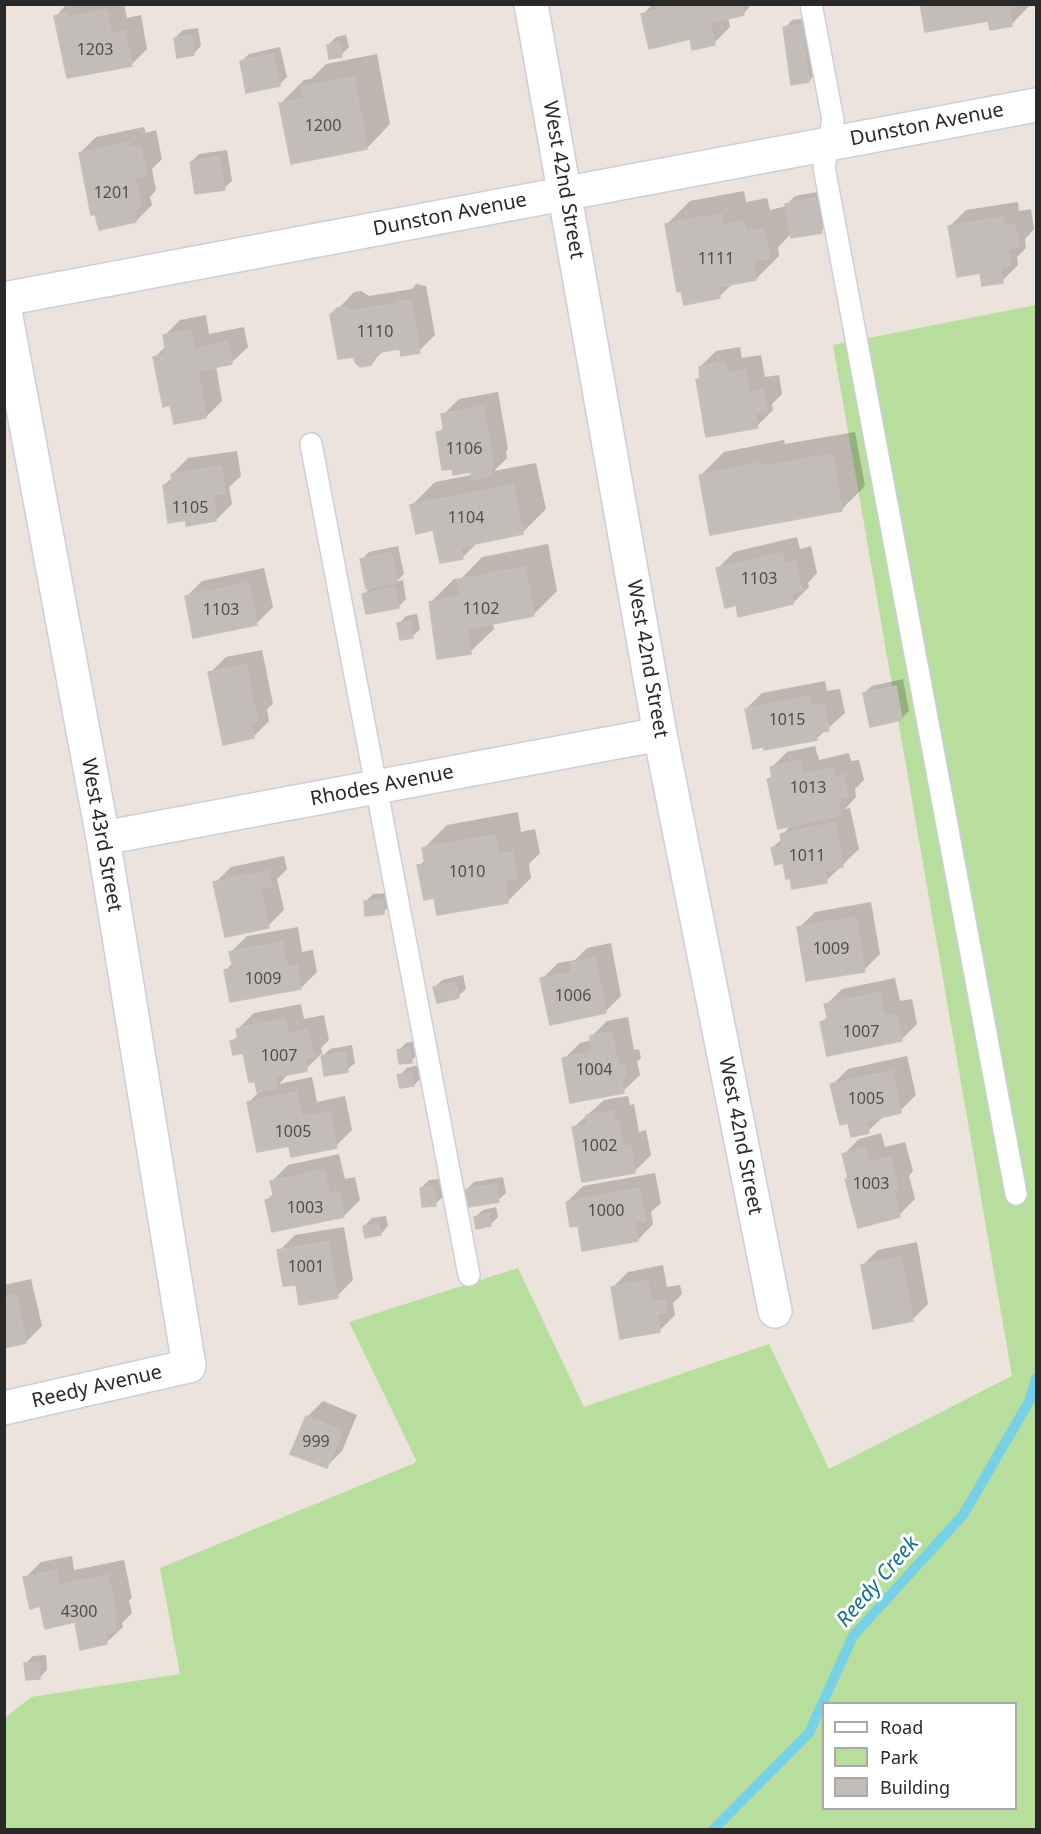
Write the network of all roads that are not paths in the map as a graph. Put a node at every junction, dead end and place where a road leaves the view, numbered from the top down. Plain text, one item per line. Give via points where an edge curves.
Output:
1 (531, 4) edge
2 (811, 4) edge
3 (1036, 105) edge
4 (827, 144) junction
5 (566, 193) junction
6 (4, 299) edge
7 (4, 306) edge
8 (311, 444) dead end
9 (660, 734) junction
10 (376, 787) junction
11 (103, 838) junction
12 (1016, 1194) dead end
13 (469, 1275) dead end
14 (775, 1311) dead end
15 (189, 1366) joint
16 (4, 1408) edge

1 - 5 street, West 42nd Street
2 - 4 lane via 833,120
3 - 4 street, Dunston Avenue
4 - 5 street, Dunston Avenue
4 - 12 lane via 824,167
5 - 6 street, Dunston Avenue
5 - 9 street, West 42nd Street
7 - 11 street, West 43rd Street
8 - 10 lane
9 - 10 street, Rhodes Avenue
9 - 14 street, West 42nd Street
10 - 11 street, Rhodes Avenue
10 - 13 lane
11 - 15 street, West 43rd Street
15 - 16 street, Reedy Avenue

